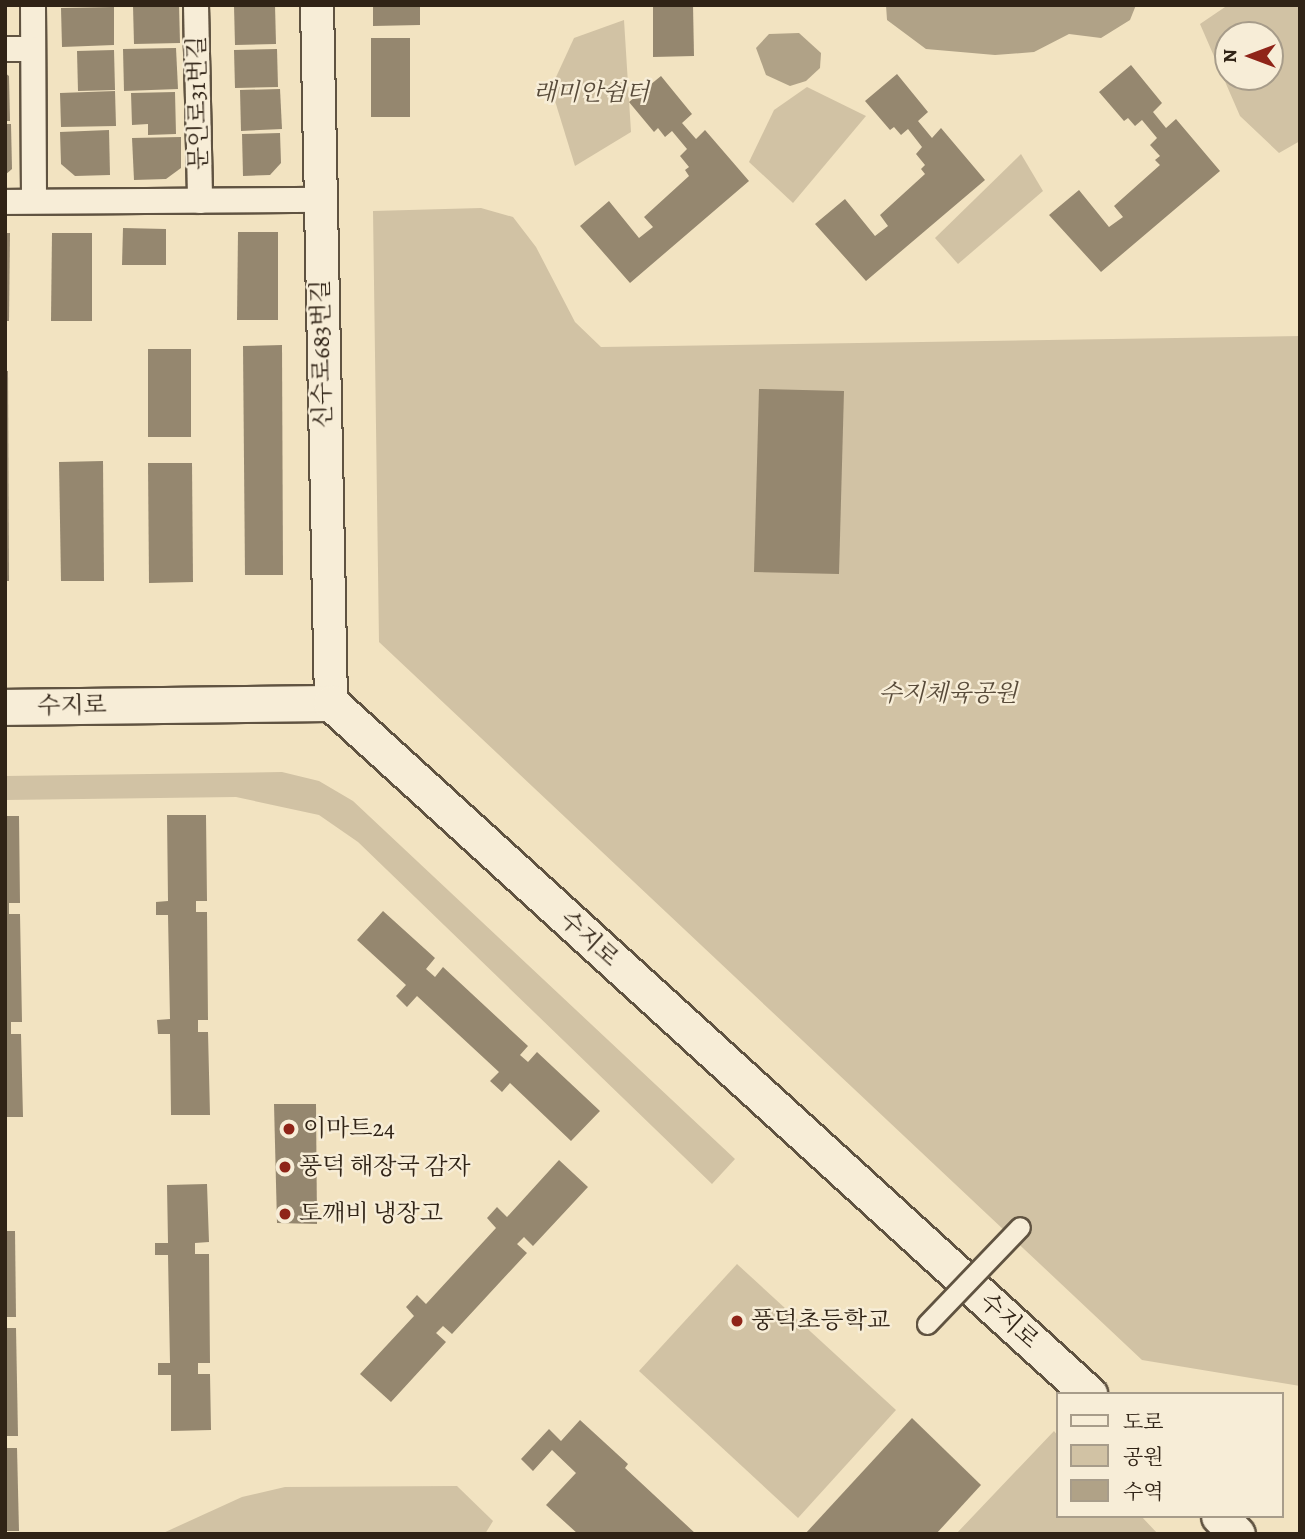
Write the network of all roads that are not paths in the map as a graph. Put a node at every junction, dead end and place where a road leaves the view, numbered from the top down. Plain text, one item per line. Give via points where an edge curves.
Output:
1 (33, 5) edge
2 (196, 5) edge
3 (317, 5) edge
4 (5, 49) edge
5 (33, 49) junction
6 (318, 200) junction
7 (34, 201) junction
8 (200, 201) junction
9 (5, 202) edge
10 (331, 703) junction
11 (5, 707) edge
12 (1020, 1227) dead end
13 (927, 1324) dead end
14 (1087, 1392) edge
15 (1221, 1518) edge
16 (1237, 1534) edge

1 - 5 street
2 - 8 street, 문인로31번길
3 - 6 street, 신수로683번길
4 - 5 street
5 - 7 street
6 - 8 street, 문인로31번길
6 - 10 street, 신수로683번길
7 - 8 street, 문인로31번길
7 - 9 street, 문인로31번길
10 - 11 main road, 수지로
10 - 14 main road, 수지로
12 - 13 street, bridge
15 - 16 main road

